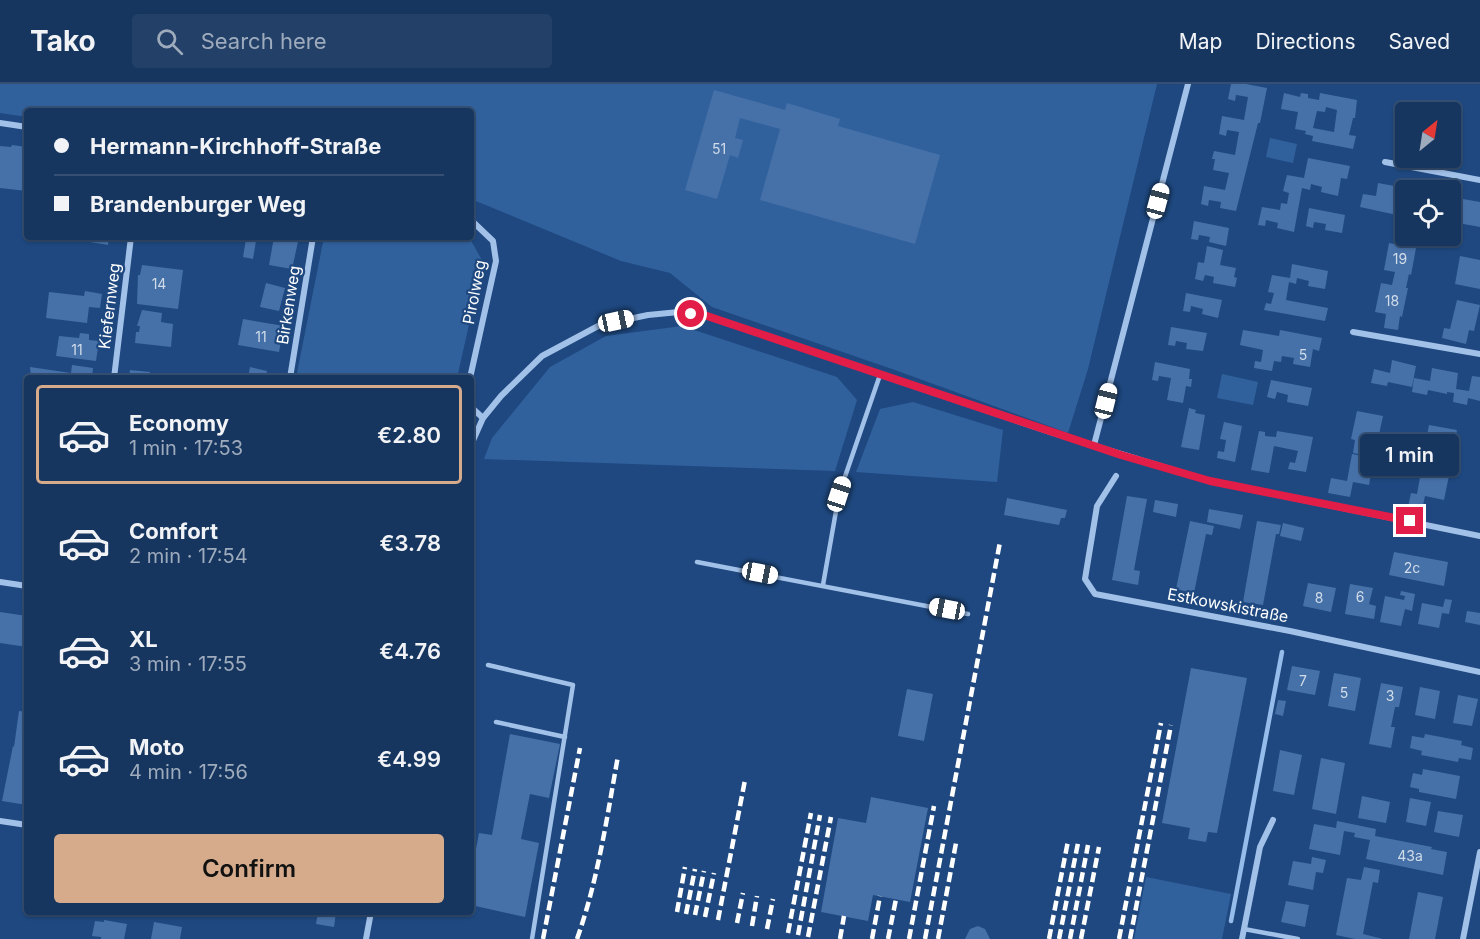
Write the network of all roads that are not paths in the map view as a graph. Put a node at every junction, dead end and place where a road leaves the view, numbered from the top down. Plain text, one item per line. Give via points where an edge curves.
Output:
1 (1188, 84) edge
2 (0, 123) edge
3 (24, 127) edge
4 (1384, 162) dead end
5 (1480, 180) edge
6 (474, 223) edge
7 (131, 240) edge
8 (313, 240) edge
9 (1353, 332) dead end
10 (1480, 354) edge
11 (114, 375) edge
12 (291, 375) edge
13 (471, 375) edge
14 (880, 375) junction
15 (474, 410) edge
16 (483, 418) junction
17 (474, 438) edge
18 (1094, 445) junction
19 (1116, 476) dead end
20 (1480, 536) edge
21 (697, 562) dead end
22 (0, 582) edge
23 (823, 585) junction
24 (24, 586) edge
25 (968, 614) dead end
26 (488, 665) dead end
27 (1480, 672) edge
28 (496, 722) dead end
29 (565, 737) junction
30 (1273, 820) dead end
31 (0, 821) edge
32 (24, 825) edge
33 (1480, 852) edge
34 (370, 915) edge
35 (1244, 929) junction
36 (366, 939) edge
37 (532, 939) edge
38 (1242, 939) edge
39 (1299, 939) edge
40 (1463, 939) edge

1 - 18 street
2 - 3 street
4 - 5 street
6 - 13 street, Pirolweg via 493,241 496,261
7 - 11 street, Kiefernweg
8 - 12 street, Birkenweg
9 - 10 street
14 - 16 street via 704,315 648,315 600,325 542,356
14 - 18 street
14 - 23 lane via 839,494
15 - 16 street
16 - 17 street
18 - 20 street via 1210,481
19 - 27 street, Estkowskistraße via 1097,506 1085,579 1095,594
21 - 23 lane
22 - 24 street
23 - 25 lane
26 - 29 lane via 573,685
28 - 29 lane
29 - 37 lane
30 - 35 street via 1260,847
31 - 32 street
33 - 40 street
34 - 36 street
35 - 38 street
35 - 39 lane

